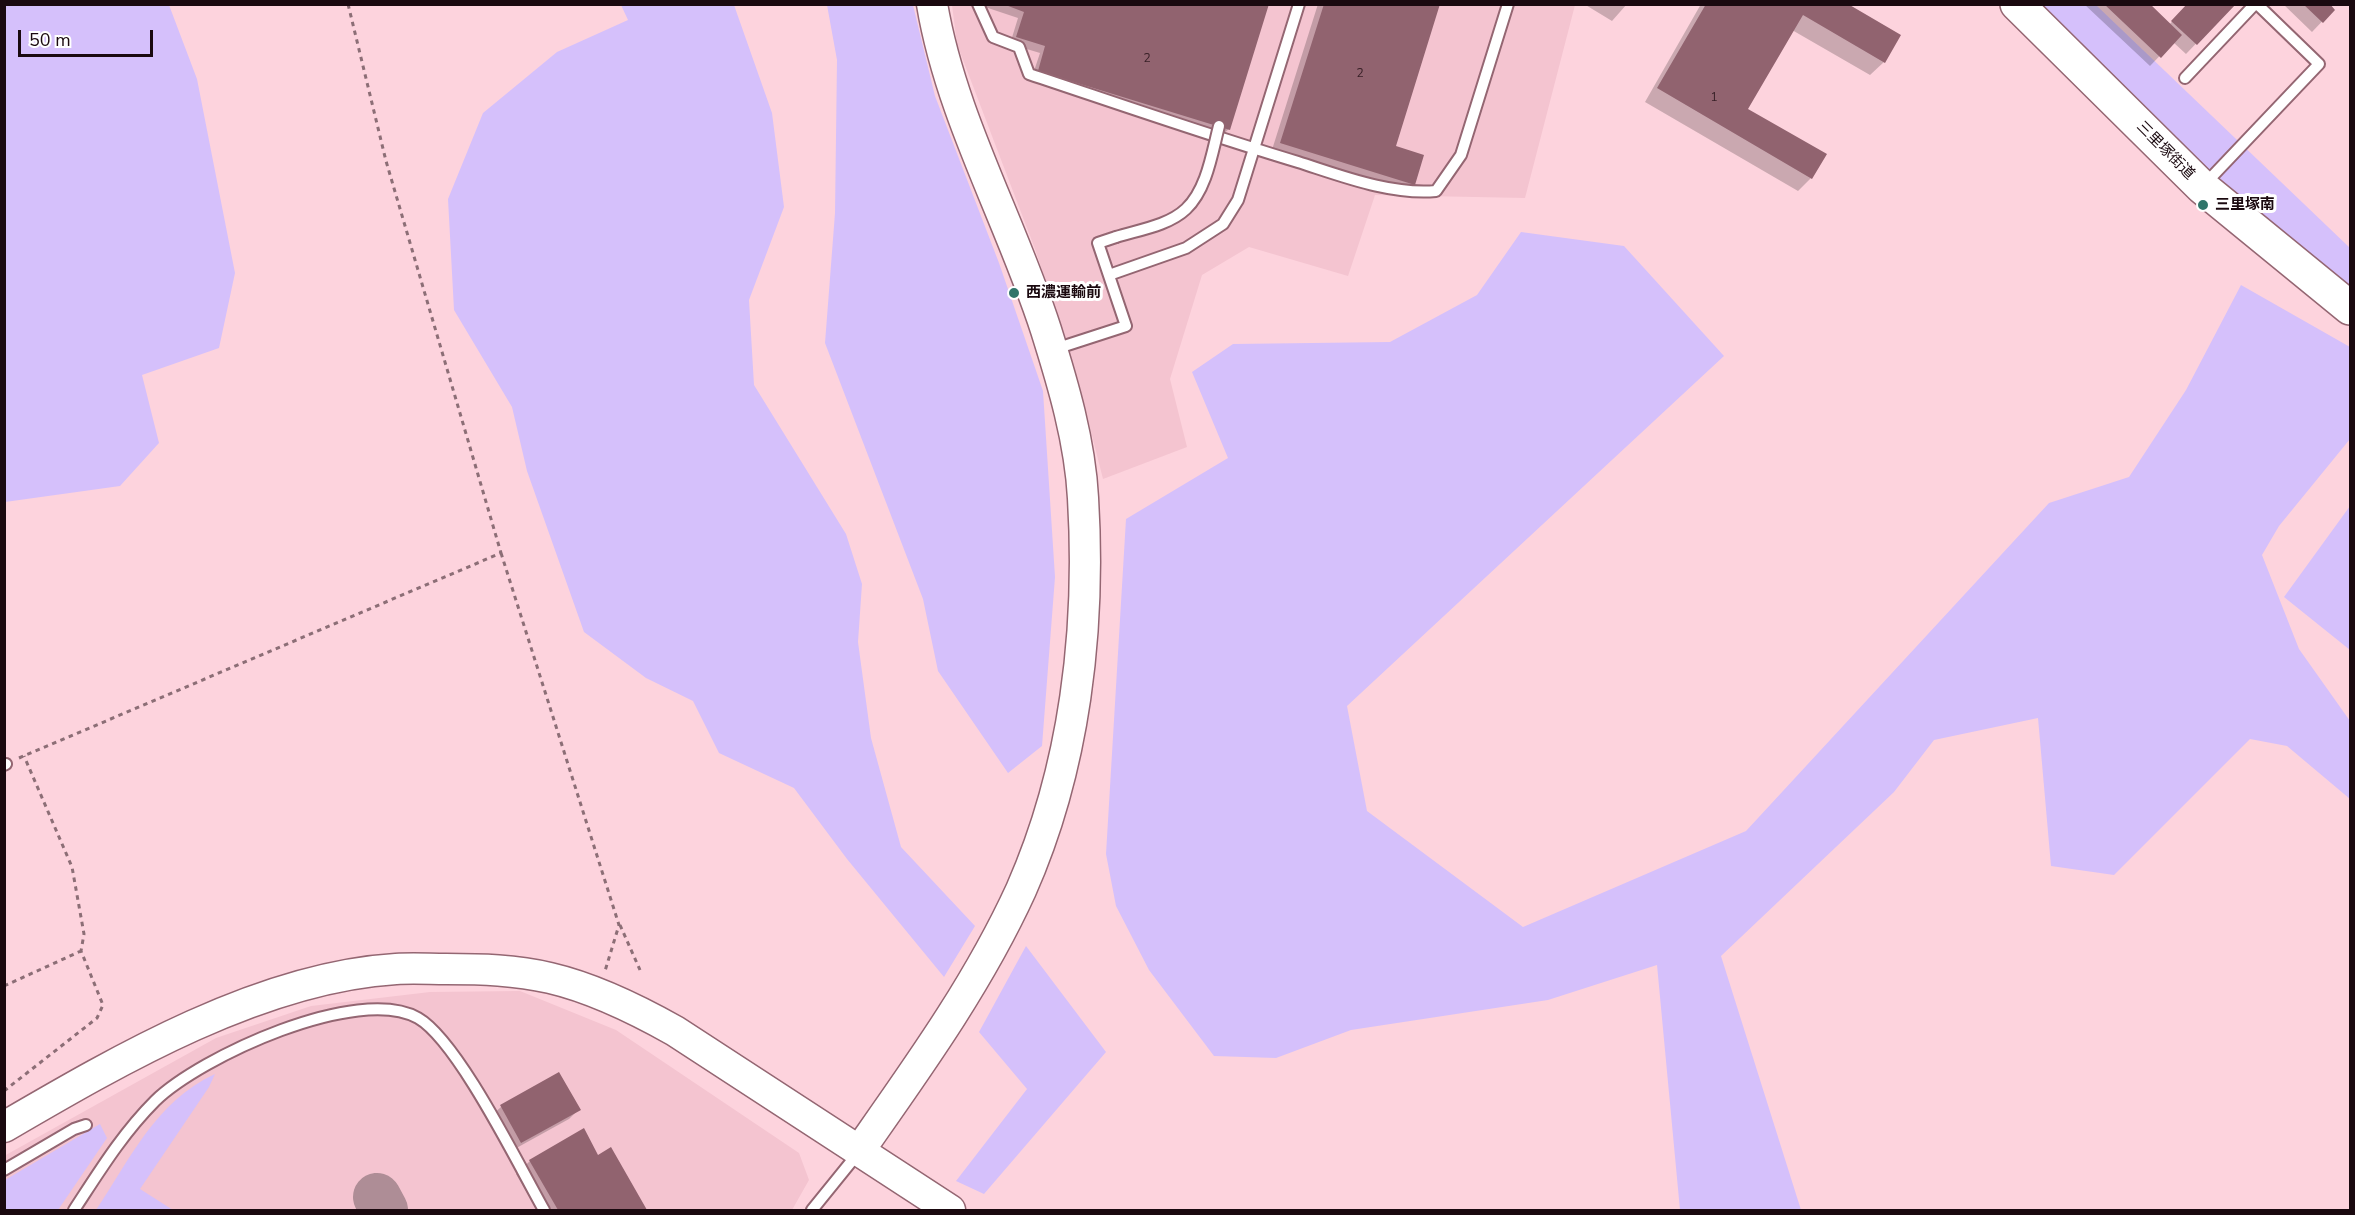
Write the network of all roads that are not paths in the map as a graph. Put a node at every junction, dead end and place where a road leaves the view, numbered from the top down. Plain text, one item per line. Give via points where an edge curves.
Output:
1 (932, 4) edge
2 (978, 4) edge
3 (1299, 4) edge
4 (1508, 4) edge
5 (2017, 4) edge
6 (2256, 4) edge
7 (2186, 78) dead end
8 (1219, 126) dead end
9 (1255, 149) junction
10 (2202, 187) junction
11 (1109, 275) junction
12 (2350, 308) edge
13 (1052, 350) junction
14 (86, 1125) dead end
15 (4, 1127) edge
16 (859, 1151) junction
17 (4, 1170) edge
18 (74, 1210) edge
19 (544, 1210) edge
20 (812, 1210) edge
21 (950, 1210) edge

1 - 13 street via 950,73
2 - 9 lane via 993,37 1019,47 1029,74
3 - 9 lane
4 - 9 lane via 1461,155 1436,191 1417,193 1363,182
5 - 10 main road, 三里塚街道
6 - 7 lane
6 - 10 lane via 2319,64
8 - 11 lane, bridge via 1206,177 1187,209 1165,222 1098,243
9 - 11 lane via 1238,200 1223,224 1186,248
10 - 12 main road, 三里塚街道
11 - 13 lane via 1126,326
13 - 16 street via 1076,444 1083,497 1082,656 1062,767 1025,879 990,951 954,1015
14 - 17 lane via 74,1128
15 - 16 street via 110,1067 220,1014 287,991 396,969 498,969 552,979 601,995 675,1030
16 - 20 lane
16 - 21 street
18 - 19 lane via 116,1144 156,1100 206,1065 295,1025 361,1009 394,1011 417,1018 439,1035

